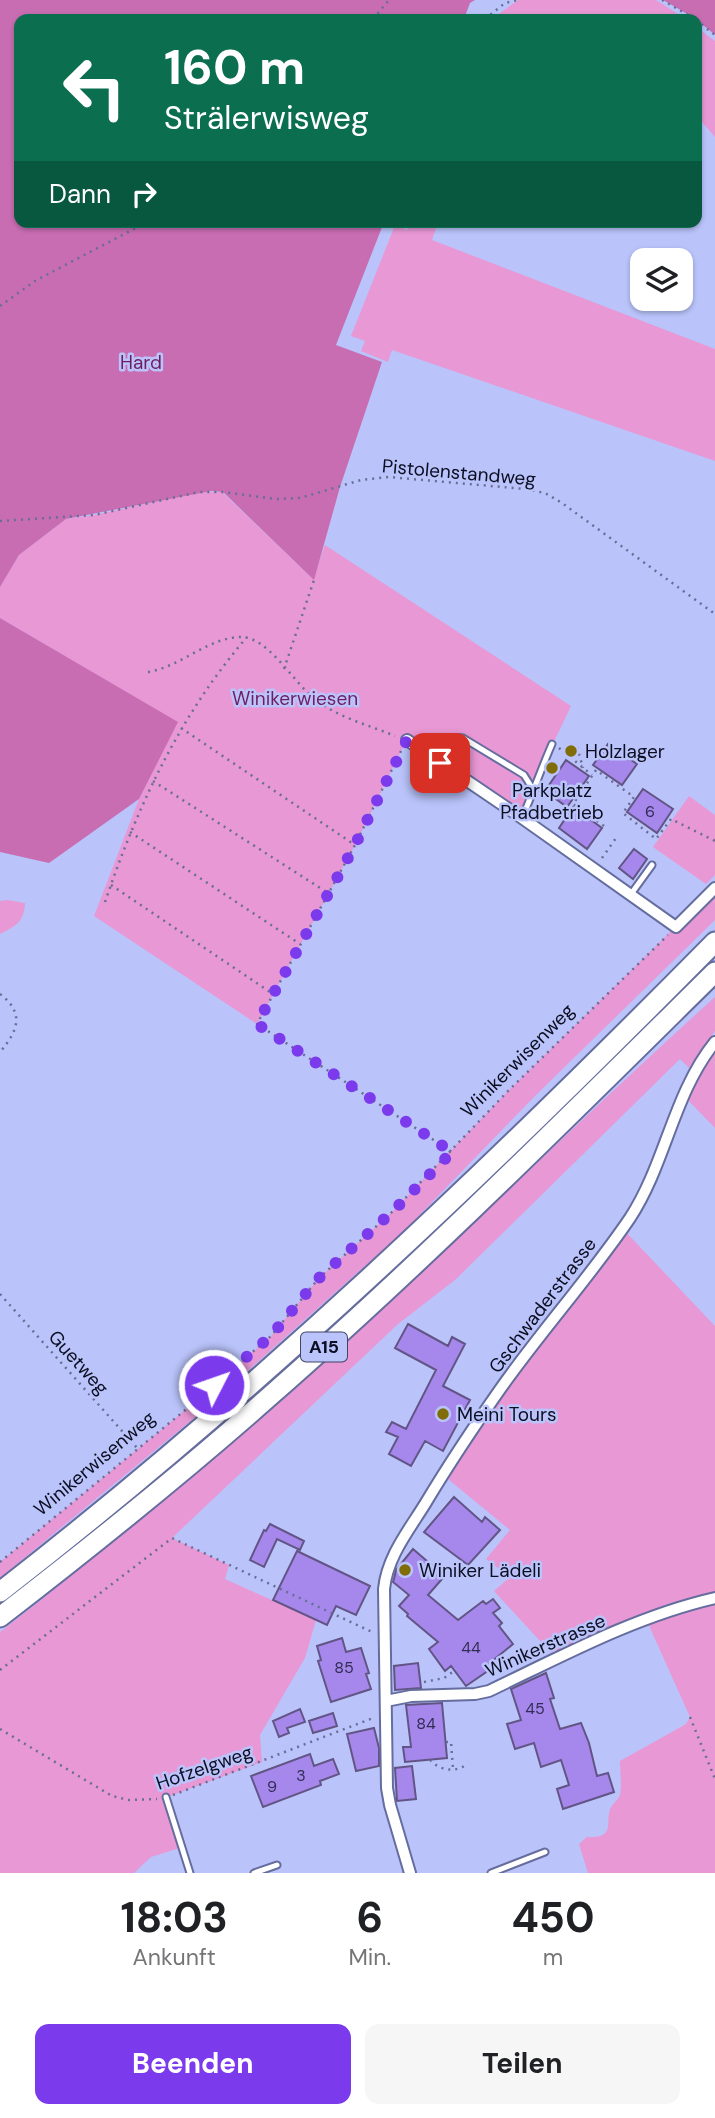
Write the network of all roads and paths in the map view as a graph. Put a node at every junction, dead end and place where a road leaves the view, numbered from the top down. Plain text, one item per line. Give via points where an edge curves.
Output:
1 (388, 0) edge
2 (518, 0) edge
3 (663, 0) edge
4 (377, 14) edge
5 (491, 14) edge
6 (686, 14) edge
7 (136, 228) edge
8 (0, 306) edge
9 (0, 522) edge
10 (313, 580) dead end
11 (715, 614) edge
12 (247, 637) junction
13 (284, 669) junction
14 (148, 672) dead end
15 (181, 728) junction
16 (407, 740) junction
17 (552, 744) joint
18 (578, 747) dead end
19 (440, 763) junction
20 (583, 768) junction
21 (592, 775) junction
22 (153, 781) junction
23 (534, 791) junction
24 (522, 818) junction
25 (604, 826) dead end
26 (130, 832) junction
27 (617, 838) dead end
28 (715, 841) edge
29 (355, 845) junction
30 (652, 865) dead end
31 (594, 870) junction
32 (111, 885) junction
33 (715, 888) edge
34 (328, 893) junction
35 (630, 895) junction
36 (105, 902) dead end
37 (676, 927) junction
38 (715, 942) edge
39 (300, 944) junction
40 (715, 972) edge
41 (273, 994) junction
42 (0, 995) edge
43 (715, 1041) edge
44 (0, 1052) edge
45 (452, 1152) junction
46 (0, 1294) edge
47 (138, 1449) junction
48 (0, 1562) edge
49 (0, 1592) edge
50 (715, 1598) edge
51 (0, 1618) edge
52 (385, 1638) junction
53 (0, 1670) edge
54 (454, 1671) dead end
55 (425, 1682) dead end
56 (386, 1707) junction
57 (690, 1717) dead end
58 (0, 1729) edge
59 (446, 1742) dead end
60 (430, 1759) dead end
61 (466, 1765) dead end
62 (453, 1769) junction
63 (715, 1779) edge
64 (166, 1797) junction
65 (545, 1852) dead end
66 (276, 1865) dead end
67 (190, 1873) edge
68 (254, 1873) edge
69 (411, 1873) edge
70 (491, 1873) edge

1 - 4 path
2 - 5 path
3 - 6 path
7 - 8 path via 35,281
9 - 11 path, Pistolenstandweg via 94,515 199,492 300,498 374,478 526,488 562,502
10 - 13 path
12 - 13 path via 259,642
12 - 14 path via 226,640
12 - 15 path
13 - 16 path via 327,708
15 - 22 path
15 - 29 path
16 - 19 street
16 - 29 path
17 - 20 path
17 - 23 lane
18 - 20 path
19 - 23 lane via 450,741 463,738 524,775
19 - 24 street
20 - 21 path
21 - 25 path via 573,804
21 - 28 path via 596,770 634,797 623,813 656,839 671,819
22 - 26 path
22 - 34 path
23 - 24 lane
24 - 31 street
26 - 32 path
26 - 39 path
27 - 31 path
29 - 34 path
30 - 35 lane
31 - 35 street
32 - 36 path
32 - 41 path
33 - 37 street
34 - 39 path
35 - 37 street
37 - 45 path, Winikerwisenweg
38 - 49 highway, A15 via 360,1286 108,1507
39 - 41 path
40 - 51 highway, A15 via 509,1174 271,1396 131,1516
41 - 45 path via 257,1024
42 - 44 path via 11,1004 16,1017 14,1033
43 - 52 street, Gschwaderstrasse via 694,1072 651,1180 629,1219 501,1388 392,1559 385,1577
45 - 47 path, Winikerwisenweg via 319,1278 271,1336
46 - 47 path, Guetweg
47 - 48 path, Winikerwisenweg
50 - 56 street, Winikerstrasse via 646,1619 489,1691 411,1696
52 - 53 path via 172,1538
52 - 56 street, Gschwaderstrasse
54 - 55 path
56 - 64 path, Hofzelgweg via 262,1762
56 - 69 street, Gschwaderstrasse via 387,1788
57 - 63 path
58 - 64 path, Hofzelgweg via 112,1796 145,1801
59 - 62 path via 451,1742
60 - 62 path via 442,1769
61 - 62 path
64 - 67 lane
65 - 70 lane
66 - 68 lane

